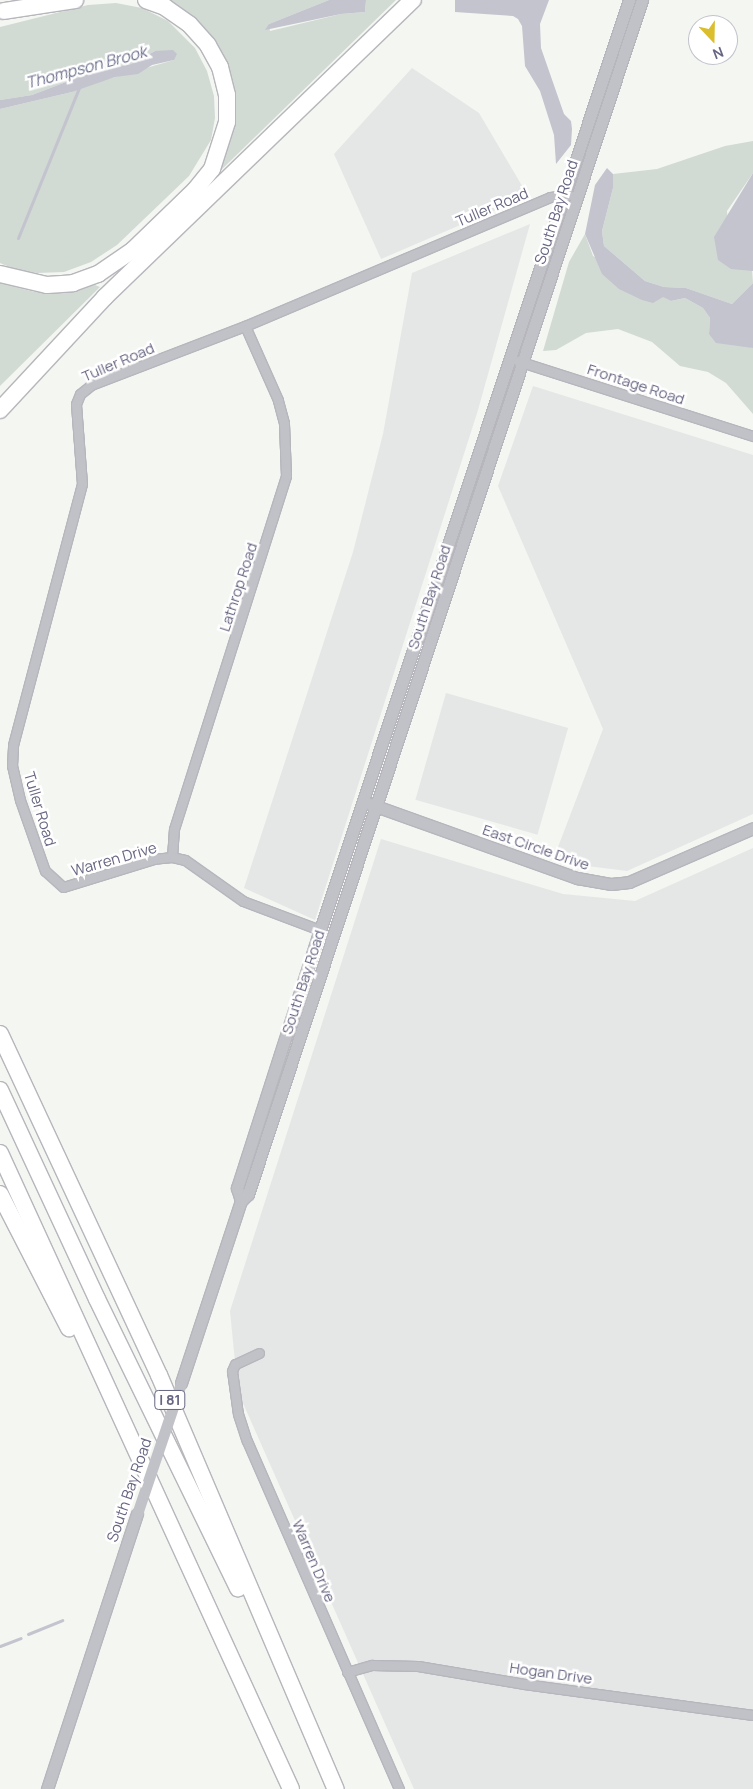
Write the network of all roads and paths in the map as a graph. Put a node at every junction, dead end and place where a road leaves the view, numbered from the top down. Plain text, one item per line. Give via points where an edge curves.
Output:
1 (47, 0) edge
2 (76, 0) edge
3 (146, 0) edge
4 (413, 0) edge
5 (629, 0) edge
6 (642, 0) edge
7 (2, 11) edge
8 (565, 194) junction
9 (577, 197) junction
10 (0, 274) edge
11 (245, 326) junction
12 (517, 360) junction
13 (0, 410) edge
14 (753, 436) edge
15 (364, 802) junction
16 (376, 806) junction
17 (753, 828) edge
18 (172, 857) junction
19 (50, 878) joint
20 (320, 930) junction
21 (0, 1034) edge
22 (0, 1090) edge
23 (0, 1153) edge
24 (0, 1194) edge
25 (241, 1200) junction
26 (259, 1353) dead end
27 (135, 1451) junction
28 (347, 1672) junction
29 (753, 1715) edge
30 (328, 1772) junction
31 (47, 1789) edge
32 (291, 1789) edge
33 (336, 1789) edge
34 (398, 1789) edge

1 - 7 highway
2 - 7 highway
3 - 10 highway via 165,7 190,24 208,44 220,67 228,115 225,136 212,168 133,250 98,274 73,282 47,285
4 - 13 highway via 105,297
5 - 8 street, South Bay Road
6 - 9 street, South Bay Road
8 - 9 street
8 - 11 street, Tuller Road
8 - 12 street, South Bay Road
9 - 12 street, South Bay Road
11 - 18 street, Lathrop Road via 278,400 284,424 286,476 174,829
11 - 19 street, Tuller Road via 91,385 80,394 76,404 82,484 13,745 12,766 20,800
12 - 14 street, Frontage Road
12 - 15 street, South Bay Road
12 - 16 street, South Bay Road
15 - 16 street, East Circle Drive
15 - 20 street, South Bay Road
16 - 17 street, East Circle Drive via 577,878 611,884 629,882
16 - 25 street, South Bay Road via 248,1194
18 - 19 street, Warren Drive via 154,859 69,886 63,887
18 - 20 street, Warren Drive via 185,860 243,901
20 - 25 street, South Bay Road via 237,1188
21 - 30 highway, I 81 via 155,1367
22 - 30 highway via 131,1371
23 - 27 highway
24 - 27 highway
25 - 31 street, South Bay Road, bridge
26 - 28 street, Warren Drive via 235,1364 232,1371 238,1414
27 - 32 highway
28 - 29 street, Hogan Drive via 372,1665 418,1666
28 - 34 street, Warren Drive
30 - 33 highway, I 81

